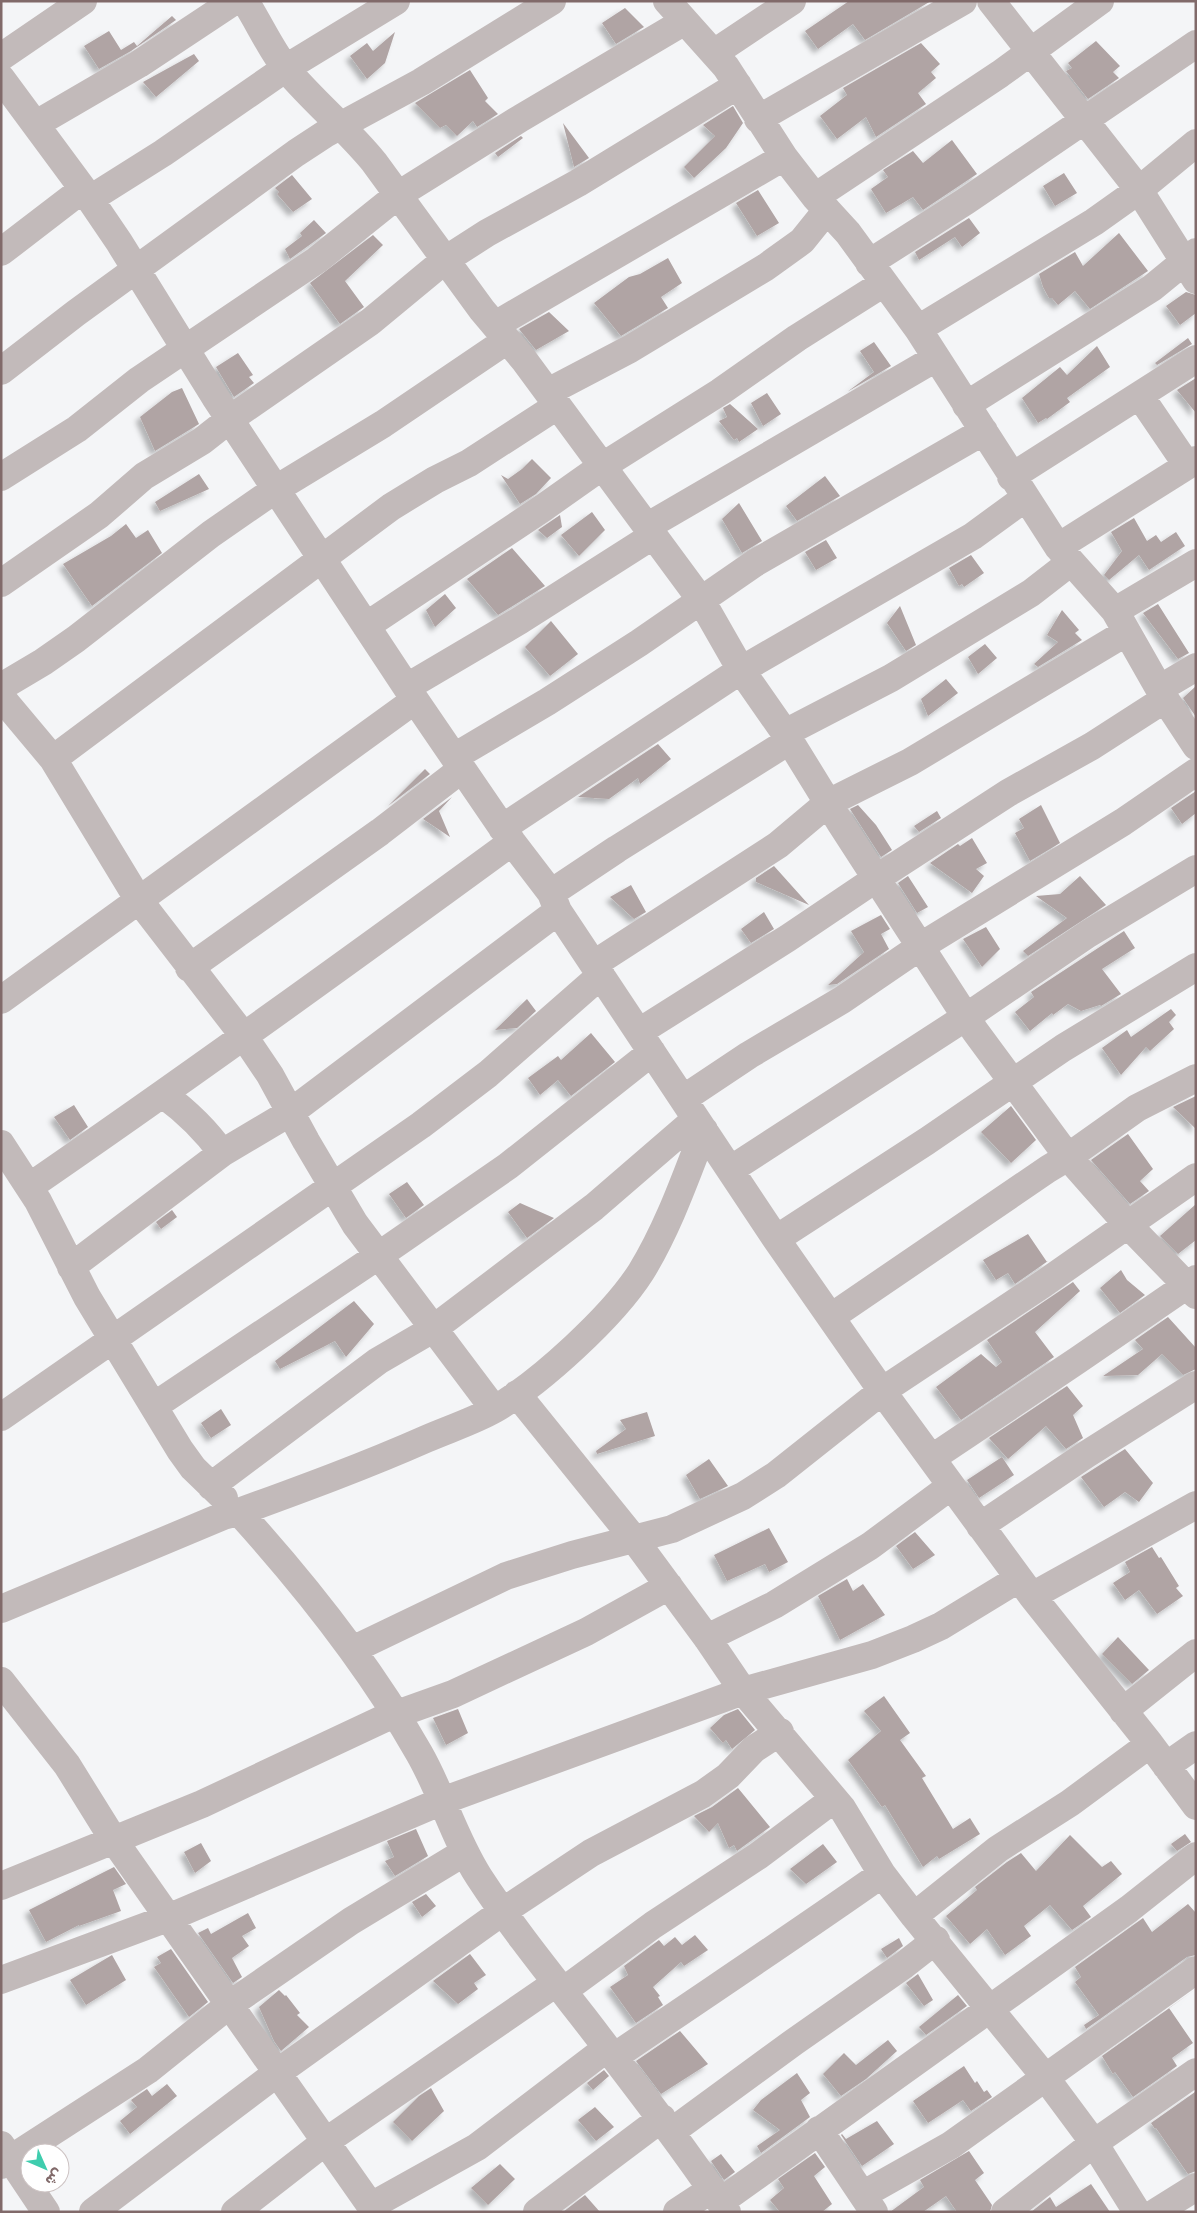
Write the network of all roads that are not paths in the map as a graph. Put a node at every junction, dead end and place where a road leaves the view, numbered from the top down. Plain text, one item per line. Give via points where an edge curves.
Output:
1 (83, 1) edge
2 (234, 1) edge
3 (245, 1) edge
4 (552, 1) edge
5 (792, 1) edge
6 (963, 1) edge
7 (991, 1) edge
8 (1100, 1) edge
9 (386, 4) edge
10 (676, 11) edge
11 (1196, 44) edge
12 (1030, 52) junction
13 (714, 54) junction
14 (1, 57) edge
15 (286, 68) junction
16 (1, 78) edge
17 (738, 85) junction
18 (758, 118) junction
19 (1086, 121) junction
20 (36, 124) junction
21 (341, 126) junction
22 (1196, 143) edge
23 (784, 157) junction
24 (1139, 190) junction
25 (86, 194) junction
26 (398, 195) junction
27 (821, 204) junction
28 (1, 252) edge
29 (445, 260) junction
30 (1192, 265) edge
31 (137, 271) junction
32 (876, 273) junction
33 (918, 330) junction
34 (501, 333) junction
35 (186, 348) junction
36 (936, 358) junction
37 (1196, 359) edge
38 (1, 371) edge
39 (1140, 396) junction
40 (552, 399) junction
41 (966, 405) junction
42 (230, 419) junction
43 (984, 431) junction
44 (1192, 463) edge
45 (601, 466) junction
46 (1, 477) edge
47 (1018, 488) junction
48 (276, 489) junction
49 (651, 530) junction
50 (1064, 554) junction
51 (321, 558) junction
52 (1196, 563) edge
53 (1, 583) edge
54 (701, 600) junction
55 (1121, 622) junction
56 (366, 626) junction
57 (1196, 667) edge
58 (741, 670) junction
59 (1, 687) edge
60 (411, 694) junction
61 (1162, 694) junction
62 (1, 697) edge
63 (787, 737) junction
64 (1196, 746) edge
65 (53, 759) junction
66 (458, 763) junction
67 (1196, 772) edge
68 (828, 803) junction
69 (507, 835) junction
70 (1196, 869) edge
71 (877, 878) junction
72 (138, 899) junction
73 (555, 902) junction
74 (921, 946) junction
75 (1196, 967) edge
76 (190, 968) junction
77 (598, 970) junction
78 (1, 1000) edge
79 (966, 1017) junction
80 (243, 1036) junction
81 (646, 1042) junction
82 (1196, 1078) edge
83 (1013, 1082) junction
84 (164, 1095) junction
85 (291, 1112) junction
86 (694, 1116) junction
87 (1, 1144) edge
88 (222, 1153) junction
89 (1068, 1157) junction
90 (730, 1170) junction
91 (1196, 1177) edge
92 (29, 1187) junction
93 (332, 1187) junction
94 (1128, 1225) junction
95 (776, 1239) junction
96 (378, 1256) junction
97 (71, 1266) junction
98 (1193, 1286) edge
99 (831, 1317) junction
100 (433, 1329) junction
101 (112, 1338) junction
102 (1196, 1386) edge
103 (882, 1391) junction
104 (517, 1394) junction
105 (154, 1406) junction
106 (494, 1409) junction
107 (1, 1417) edge
108 (932, 1458) junction
109 (211, 1486) junction
110 (951, 1486) junction
111 (1194, 1511) edge
112 (239, 1512) junction
113 (980, 1526) junction
114 (634, 1539) junction
115 (669, 1586) junction
116 (1025, 1588) junction
117 (1, 1609) edge
118 (708, 1638) junction
119 (354, 1649) junction
120 (1196, 1653) edge
121 (1, 1681) edge
122 (742, 1691) junction
123 (1123, 1711) junction
124 (396, 1714) junction
125 (780, 1732) junction
126 (1150, 1744) junction
127 (1196, 1745) edge
128 (1166, 1766) junction
129 (834, 1799) junction
130 (442, 1801) junction
131 (1196, 1806) edge
132 (113, 1839) junction
133 (465, 1852) junction
134 (1196, 1856) edge
135 (882, 1874) junction
136 (1, 1886) edge
137 (502, 1912) junction
138 (914, 1916) junction
139 (168, 1918) junction
140 (936, 1940) junction
141 (1196, 1970) edge
142 (1, 1980) edge
143 (559, 1987) junction
144 (229, 2005) junction
145 (990, 2009) junction
146 (611, 2053) junction
147 (1196, 2072) edge
148 (277, 2073) junction
149 (1046, 2077) junction
150 (666, 2125) junction
151 (819, 2130) junction
152 (325, 2142) junction
153 (1094, 2143) junction
154 (4, 2156) edge
155 (1196, 2186) edge
156 (720, 2201) edge
157 (869, 2203) edge
158 (373, 2209) edge
159 (46, 2212) edge
160 (94, 2212) edge
161 (235, 2212) edge
162 (537, 2212) edge
163 (677, 2212) edge
164 (1005, 2212) edge
165 (1138, 2212) edge
166 (1156, 2212) edge

1 - 14 street
2 - 20 street via 139,64
3 - 15 street
4 - 21 street via 421,82
5 - 13 street
6 - 18 street
7 - 12 street
8 - 12 street
9 - 15 street
10 - 13 street
10 - 26 street via 520,118
11 - 19 street
12 - 19 street
12 - 27 street
13 - 17 street
15 - 21 street
15 - 25 street via 163,152
16 - 20 street
17 - 18 street
17 - 29 street via 578,184 487,233
18 - 23 street
19 - 24 street
19 - 32 street
20 - 25 street
21 - 26 street via 358,142
21 - 31 street via 265,175
22 - 24 street
23 - 27 street
23 - 34 street
24 - 30 street
24 - 33 street via 1094,222
25 - 28 street
25 - 31 street
26 - 29 street
26 - 35 street via 317,260
27 - 32 street
27 - 40 street via 802,241 766,267
29 - 34 street
29 - 42 street via 370,322
30 - 41 street
31 - 35 street
31 - 38 street
32 - 33 street
32 - 45 street via 830,316 720,392
33 - 36 street
34 - 40 street
34 - 48 street via 382,424
35 - 42 street
35 - 46 street via 77,429
36 - 41 street
36 - 49 street
37 - 39 street
39 - 44 street
39 - 47 street
40 - 45 street
40 - 51 street via 469,462 414,492
41 - 43 street
42 - 48 street
42 - 53 street via 202,441 144,476 99,515
43 - 47 street
43 - 54 street via 755,563
44 - 50 street
45 - 49 street
45 - 56 street via 544,508
47 - 50 street
47 - 58 street via 973,536
48 - 51 street
48 - 59 street via 210,534 69,643
49 - 54 street
49 - 60 street
50 - 55 street
50 - 63 street via 1024,598
51 - 56 street
51 - 65 street
52 - 55 street
54 - 58 street
54 - 66 street
55 - 61 street
55 - 68 street via 910,762
56 - 60 street
57 - 61 street
58 - 63 street
58 - 69 street
60 - 66 street
60 - 72 street
61 - 64 street
61 - 71 street via 1092,746 1008,793
62 - 65 street
63 - 68 street
63 - 73 street via 617,849
65 - 72 street
66 - 69 street
66 - 76 street via 380,832
67 - 74 street via 1123,822
68 - 71 street
68 - 77 street via 778,845
69 - 73 street
69 - 80 street via 374,945
70 - 79 street via 1080,939
71 - 74 street
71 - 81 street via 788,938
72 - 76 street
72 - 78 street
73 - 77 street
73 - 85 street
74 - 79 street
74 - 86 street via 842,1000 748,1055
75 - 83 street
76 - 80 street
77 - 81 street
77 - 93 street via 488,1074 422,1125
79 - 83 street
79 - 90 street
80 - 84 street
80 - 85 street
81 - 86 street
81 - 96 street via 508,1166
82 - 89 street via 1137,1108
83 - 89 street
83 - 95 street
84 - 88 street via 188,1113
84 - 92 street
85 - 88 street
85 - 93 street
86 - 90 street
86 - 100 street via 594,1207
86 - 104 street via 674,1210 641,1271 626,1293 585,1336
87 - 92 street
88 - 97 street
89 - 94 street
89 - 99 street
90 - 95 street
91 - 94 street
92 - 97 street
93 - 96 street
93 - 101 street
94 - 98 street
94 - 103 street
95 - 99 street
96 - 100 street
96 - 105 street
97 - 101 street
98 - 108 street
99 - 103 street
100 - 106 street
100 - 109 street via 378,1361
101 - 105 street
101 - 107 street
102 - 113 street
103 - 108 street
103 - 114 street via 776,1475 743,1496 672,1529
104 - 106 street
104 - 114 street
105 - 109 street via 180,1450
106 - 112 street via 352,1471
108 - 110 street
109 - 112 street
110 - 113 street
110 - 118 street via 870,1546 774,1605
111 - 116 street
112 - 117 street
112 - 119 street
113 - 116 street
114 - 115 street
114 - 119 street via 506,1576
115 - 118 street
115 - 124 street via 524,1662 453,1694
116 - 122 street via 872,1655
116 - 123 street
118 - 122 street
119 - 124 street
120 - 123 street
121 - 132 street via 67,1765
122 - 125 street
122 - 130 street
123 - 126 street
124 - 130 street via 432,1776
124 - 132 street via 202,1804
125 - 129 street
125 - 137 street via 754,1749 728,1776 703,1794 591,1853
126 - 128 street
126 - 138 street via 1070,1803 998,1849
127 - 128 street
128 - 131 street
129 - 135 street
129 - 143 street via 758,1856
130 - 133 street
130 - 139 street
132 - 136 street
132 - 139 street
133 - 137 street
133 - 144 street via 350,1921
134 - 145 street via 1129,1909
135 - 138 street
135 - 146 street via 804,1930
137 - 143 street
137 - 148 street
138 - 140 street
139 - 142 street
139 - 144 street
140 - 145 street
140 - 150 street via 794,2042
141 - 149 street
143 - 146 street
143 - 152 street
144 - 148 street
144 - 154 street via 148,2070
145 - 149 street
145 - 151 street
146 - 150 street
146 - 158 street via 477,2147
147 - 153 street
148 - 152 street
148 - 160 street
149 - 153 street
149 - 157 street
150 - 156 street
150 - 162 street
151 - 156 street
151 - 157 street
152 - 158 street
152 - 161 street
153 - 164 street
153 - 165 street
154 - 159 street
155 - 166 street
156 - 163 street

